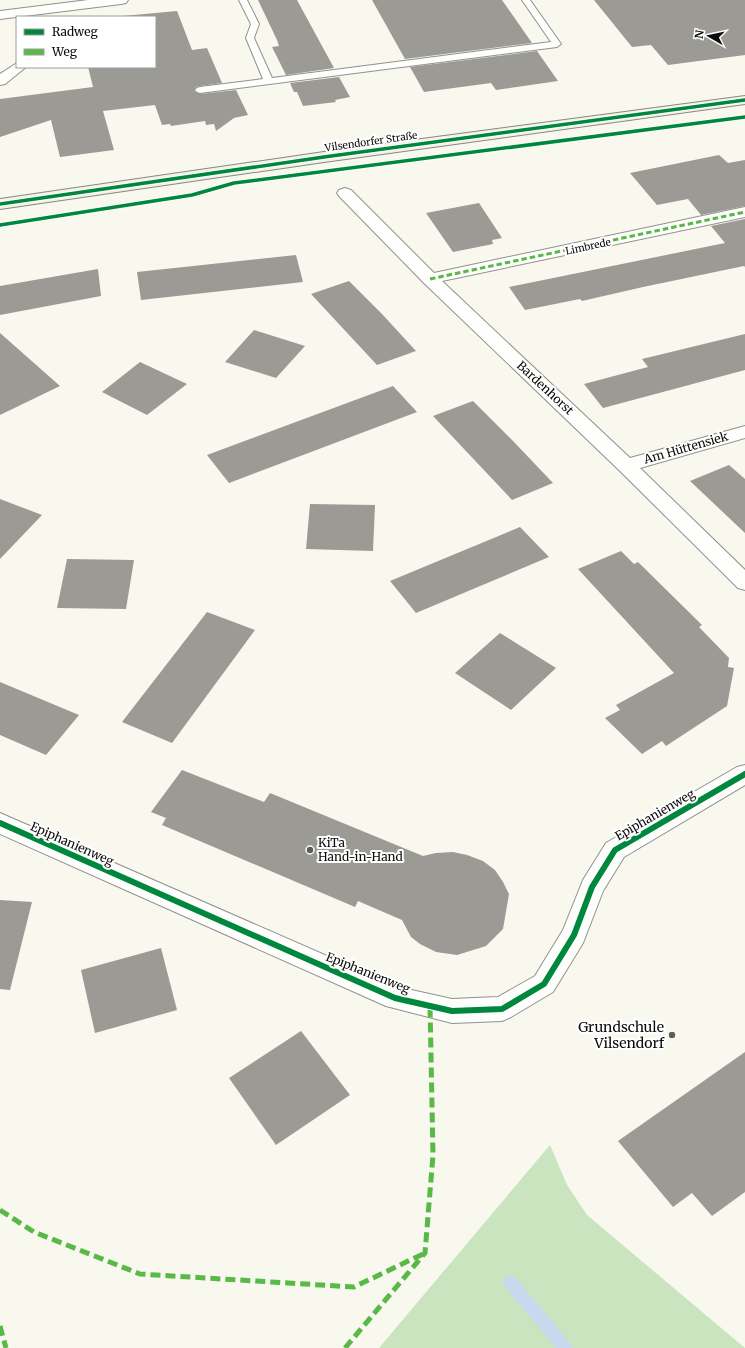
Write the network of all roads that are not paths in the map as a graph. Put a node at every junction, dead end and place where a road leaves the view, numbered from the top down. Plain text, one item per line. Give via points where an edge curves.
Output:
1 (121, 0) edge
2 (244, 0) edge
3 (526, 0) edge
4 (0, 15) edge
5 (24, 15) edge
6 (18, 68) edge
7 (0, 81) edge
8 (268, 81) junction
9 (200, 90) dead end
10 (745, 100) edge
11 (345, 193) dead end
12 (0, 204) edge
13 (745, 212) edge
14 (430, 279) junction
15 (745, 432) edge
16 (626, 465) junction
17 (745, 583) edge
18 (745, 774) edge
19 (0, 823) edge

1 - 5 street
2 - 8 lane via 255,24 250,38
3 - 8 lane via 557,44
4 - 5 street
6 - 7 street
8 - 9 lane
10 - 12 main road, Vilsendorfer Straße
11 - 14 street, Bardenhorst
13 - 14 street, Limbrede
14 - 16 street, Bardenhorst
15 - 16 street, Am Hüttensiek
16 - 17 street, Bardenhorst
18 - 19 street, Epiphanienweg via 615,850 592,888 574,935 544,984 502,1009 452,1011 395,998

